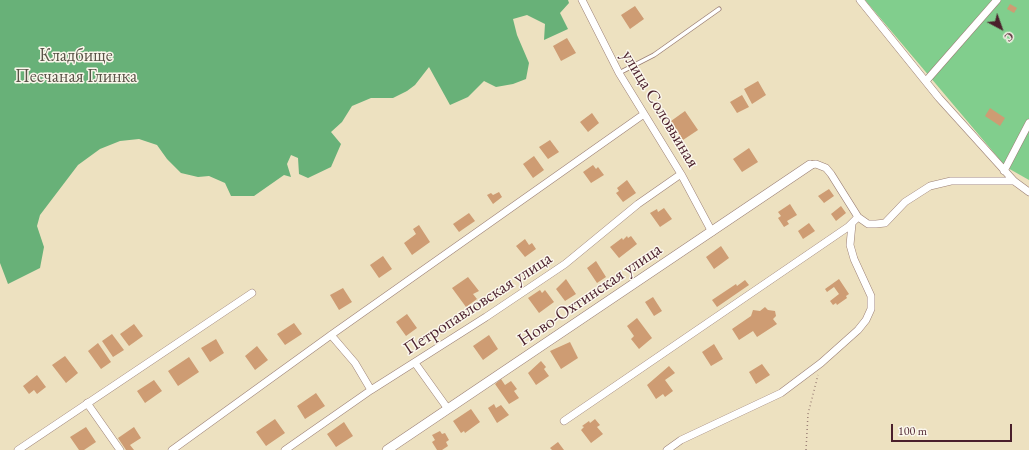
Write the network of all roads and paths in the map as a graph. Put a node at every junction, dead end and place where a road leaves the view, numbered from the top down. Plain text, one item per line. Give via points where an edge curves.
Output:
1 (582, 0) edge
2 (860, 0) edge
3 (997, 0) edge
4 (719, 9) dead end
5 (619, 73) junction
6 (926, 81) junction
7 (644, 114) junction
8 (1029, 123) edge
9 (810, 166) joint
10 (1004, 171) junction
11 (681, 174) junction
12 (1014, 182) junction
13 (1029, 192) edge
14 (858, 217) junction
15 (852, 224) junction
16 (712, 232) junction
17 (252, 293) dead end
18 (331, 335) junction
19 (415, 363) junction
20 (821, 363) junction
21 (372, 390) junction
22 (87, 403) junction
23 (448, 410) junction
24 (564, 421) dead end
25 (18, 450) edge
26 (120, 450) edge
27 (172, 450) edge
28 (285, 450) edge
29 (387, 450) edge
30 (666, 450) edge
31 (806, 450) edge

1 - 5 street, улица Соловьиная
2 - 6 street
3 - 6 street
4 - 5 lane via 654,55
5 - 7 street, улица Соловьиная
6 - 10 street
7 - 11 street, улица Соловьиная
7 - 18 street
8 - 10 street
9 - 14 street via 816,164 831,174
9 - 16 street, Ново-Охтинская улица
10 - 12 street
11 - 16 street, улица Соловьиная
11 - 19 street, Петропавловская улица via 638,204 565,264
12 - 13 street
12 - 14 street via 951,181 930,186 905,202 885,223 868,224
14 - 15 street
15 - 20 street via 850,245 870,296 871,309 858,330
15 - 24 street
16 - 23 street, Ново-Охтинская улица
17 - 22 street
18 - 21 street
18 - 27 street
19 - 21 street, Петропавловская улица
19 - 23 street
20 - 30 street via 781,393 681,440
20 - 31 path via 808,414
21 - 28 street, Петропавловская улица
22 - 25 street
22 - 26 street
23 - 29 street, Ново-Охтинская улица

